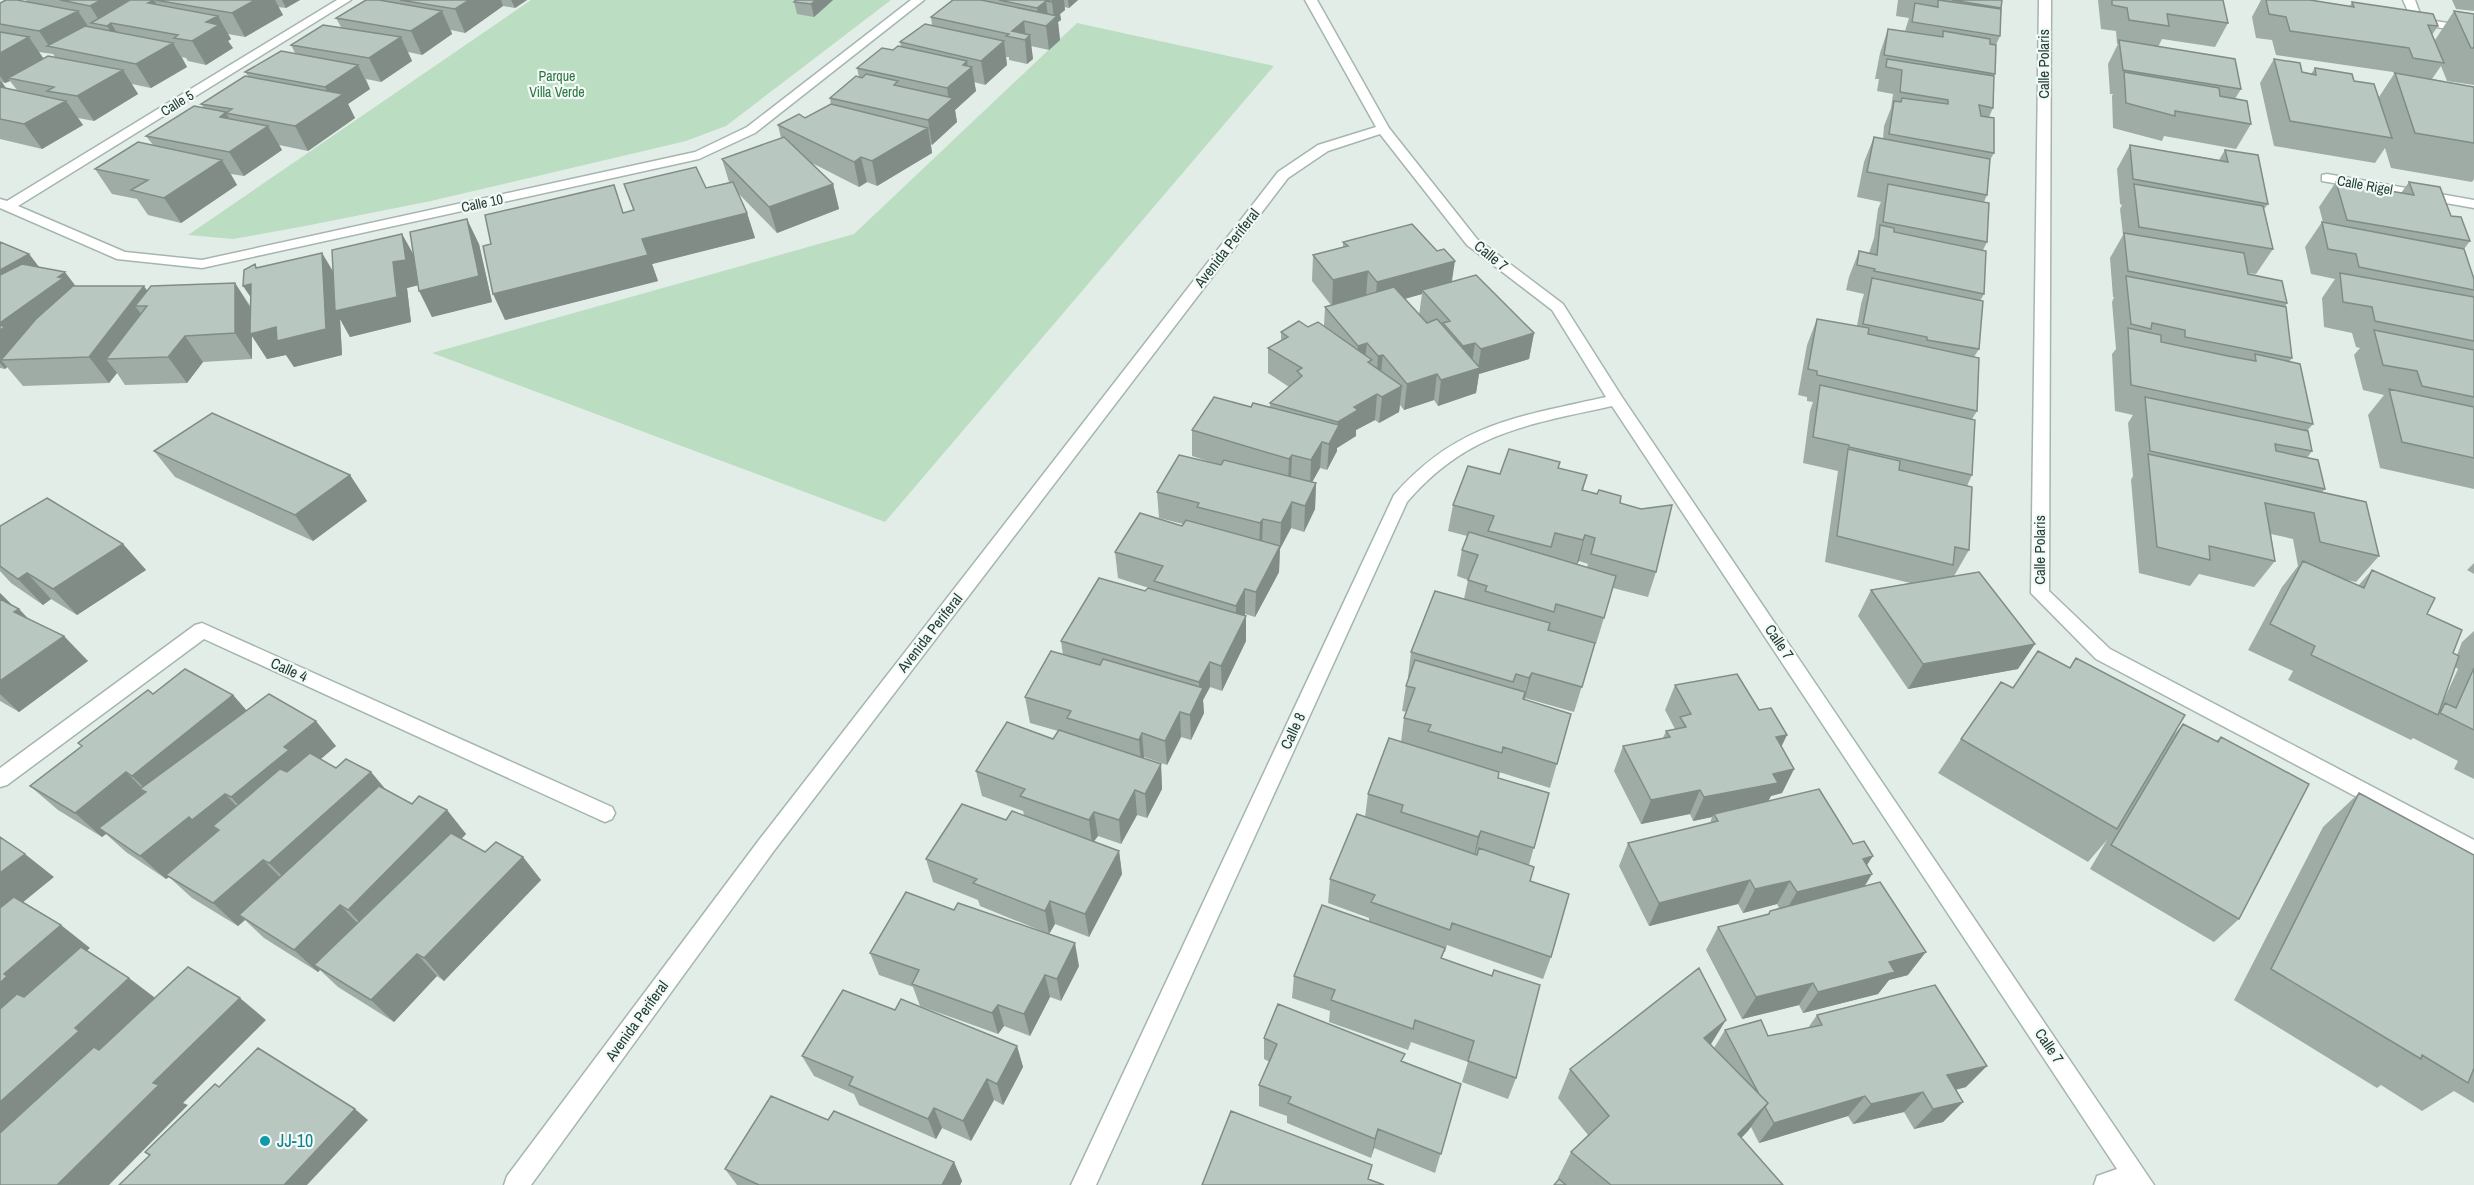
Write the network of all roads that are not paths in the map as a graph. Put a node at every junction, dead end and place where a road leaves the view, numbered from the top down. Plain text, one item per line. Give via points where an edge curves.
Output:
1 (345, 0) edge
2 (918, 0) edge
3 (1311, 0) edge
4 (2045, 0) edge
5 (2409, 0) edge
6 (2474, 30) edge
7 (1383, 129) junction
8 (2327, 178) dead end
9 (2474, 204) edge
10 (4, 205) edge
11 (1616, 400) junction
12 (0, 779) edge
13 (605, 813) dead end
14 (2474, 850) edge
15 (2139, 1180) edge
16 (516, 1185) edge
17 (1083, 1185) edge
18 (2106, 1185) edge

1 - 10 street, Calle 5
2 - 10 street, Calle 10 via 752,130 699,155 202,264 122,256
3 - 7 street, Calle 7
4 - 14 street, Calle Polaris via 2040,593 2103,654
5 - 6 street via 2412,21
7 - 11 street, Calle 7 via 1472,242 1558,307
7 - 16 street, Avenida Periferal via 1323,148 1283,175 773,837
8 - 9 street, Calle Rigel
11 - 15 street, Calle 7
11 - 17 street, Calle 8 via 1481,433 1436,459 1400,499
12 - 13 street, Calle 4 via 202,630
15 - 18 street

